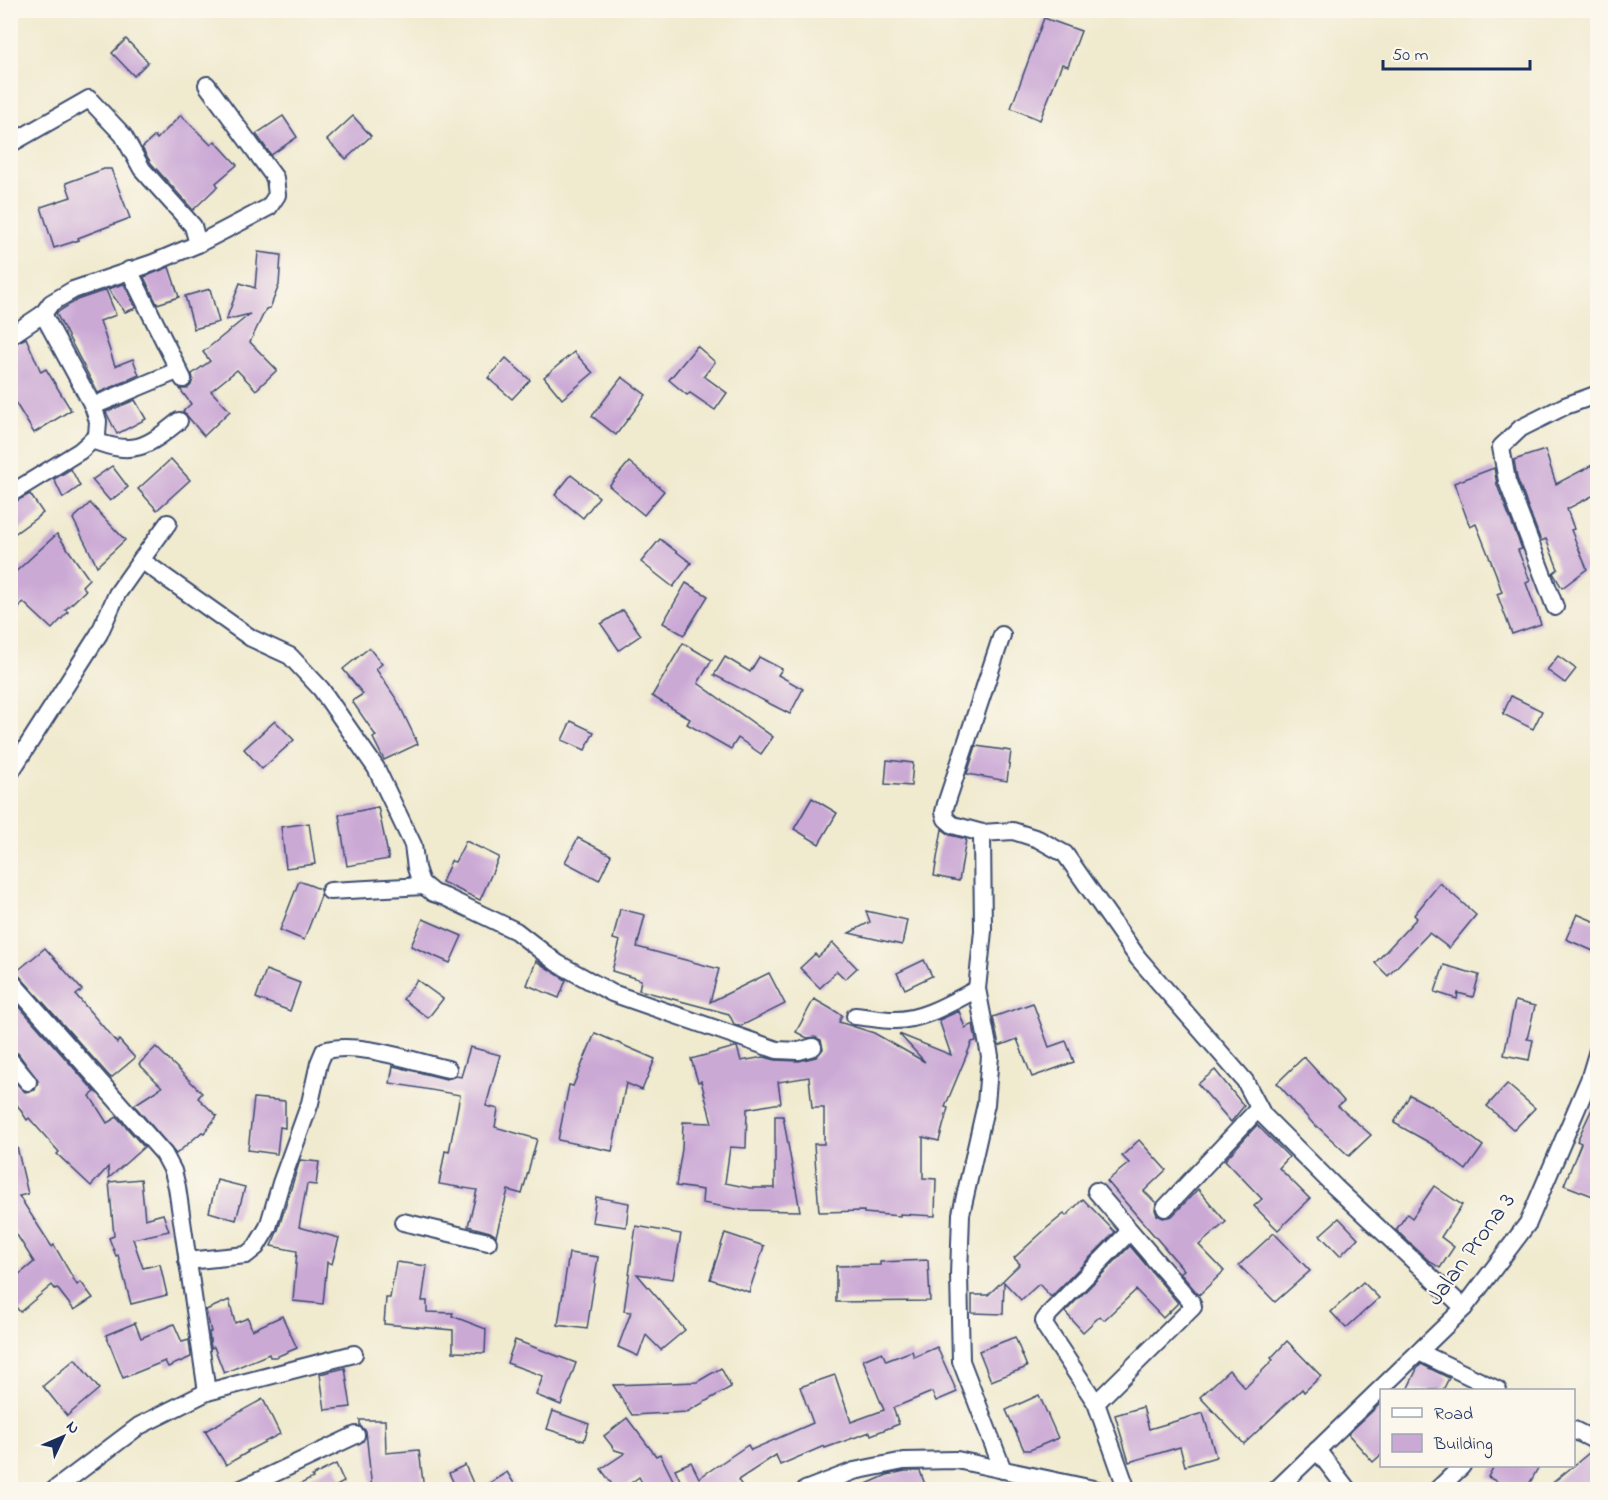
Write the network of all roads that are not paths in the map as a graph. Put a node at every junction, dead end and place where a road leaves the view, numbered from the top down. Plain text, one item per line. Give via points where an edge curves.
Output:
1 (207, 85) dead end
2 (10, 144) edge
3 (198, 244) junction
4 (129, 270) junction
5 (43, 314) junction
6 (10, 336) edge
7 (1598, 394) edge
8 (93, 406) junction
9 (179, 421) dead end
10 (92, 440) junction
11 (10, 494) edge
12 (168, 523) dead end
13 (141, 560) junction
14 (1555, 607) dead end
15 (1002, 635) dead end
16 (10, 773) edge
17 (982, 833) junction
18 (424, 886) junction
19 (330, 891) dead end
20 (10, 980) edge
21 (977, 989) junction
22 (855, 1016) dead end
23 (813, 1047) dead end
24 (1598, 1050) edge
25 (10, 1060) edge
26 (448, 1070) dead end
27 (28, 1082) dead end
28 (1590, 1100) edge
29 (1259, 1108) junction
30 (1096, 1191) dead end
31 (1165, 1208) dead end
32 (403, 1222) dead end
33 (1131, 1231) junction
34 (488, 1242) dead end
35 (187, 1261) junction
36 (1464, 1308) junction
37 (1419, 1352) junction
38 (354, 1354) dead end
39 (1380, 1389) edge
40 (1380, 1389) edge
41 (1496, 1389) edge
42 (207, 1392) junction
43 (1096, 1403) junction
44 (1575, 1430) edge
45 (356, 1435) dead end
46 (1598, 1442) edge
47 (1317, 1450) junction
48 (1461, 1467) edge
49 (1003, 1470) junction
50 (1276, 1489) edge
51 (54, 1490) edge
52 (239, 1490) edge
53 (805, 1490) edge
54 (1098, 1490) edge
55 (1127, 1490) edge
56 (1348, 1490) edge
57 (1437, 1490) edge

1 - 3 street via 275,178 277,195 269,207
2 - 3 street via 89,99 123,135 142,169 193,226
3 - 4 street
4 - 5 street via 74,290 51,303
4 - 8 street via 180,375
5 - 6 street
5 - 8 street
7 - 14 street via 1521,428 1501,447 1507,481
8 - 10 street via 98,421 97,436
9 - 10 street via 163,434 130,450
10 - 11 street
12 - 13 street
13 - 16 street
13 - 18 street via 251,638 290,656 321,689 376,768 413,845 416,868
15 - 17 street via 944,812 953,825
17 - 21 street via 983,931
17 - 29 street via 1013,831 1065,854 1138,957 1245,1081
18 - 19 street
18 - 23 street via 516,931 557,963 612,993 777,1050
20 - 35 street via 164,1154 177,1187
21 - 22 street via 908,1019
21 - 49 street via 990,1056 986,1104 961,1214 961,1361
24 - 28 street, Jalan Prona 3 via 1589,1080
25 - 27 street
26 - 35 street via 355,1048 324,1051 268,1227 256,1247 246,1255
28 - 36 street, Jalan Prona 3 via 1528,1223
29 - 31 street
29 - 36 street via 1335,1187
30 - 33 street
32 - 34 street
33 - 43 street via 1044,1322
33 - 43 street via 1192,1303 1192,1308
35 - 42 street
36 - 37 street, Jalan Prona 3
37 - 40 street, Jalan Prona 3
37 - 41 street
38 - 42 street
39 - 47 street, Jalan Prona 3
42 - 51 street via 139,1426
43 - 55 street
44 - 46 street
45 - 52 street
47 - 50 street, Jalan Prona 3
47 - 56 street
48 - 57 street
49 - 53 street via 957,1460 904,1461 854,1472
49 - 54 street

